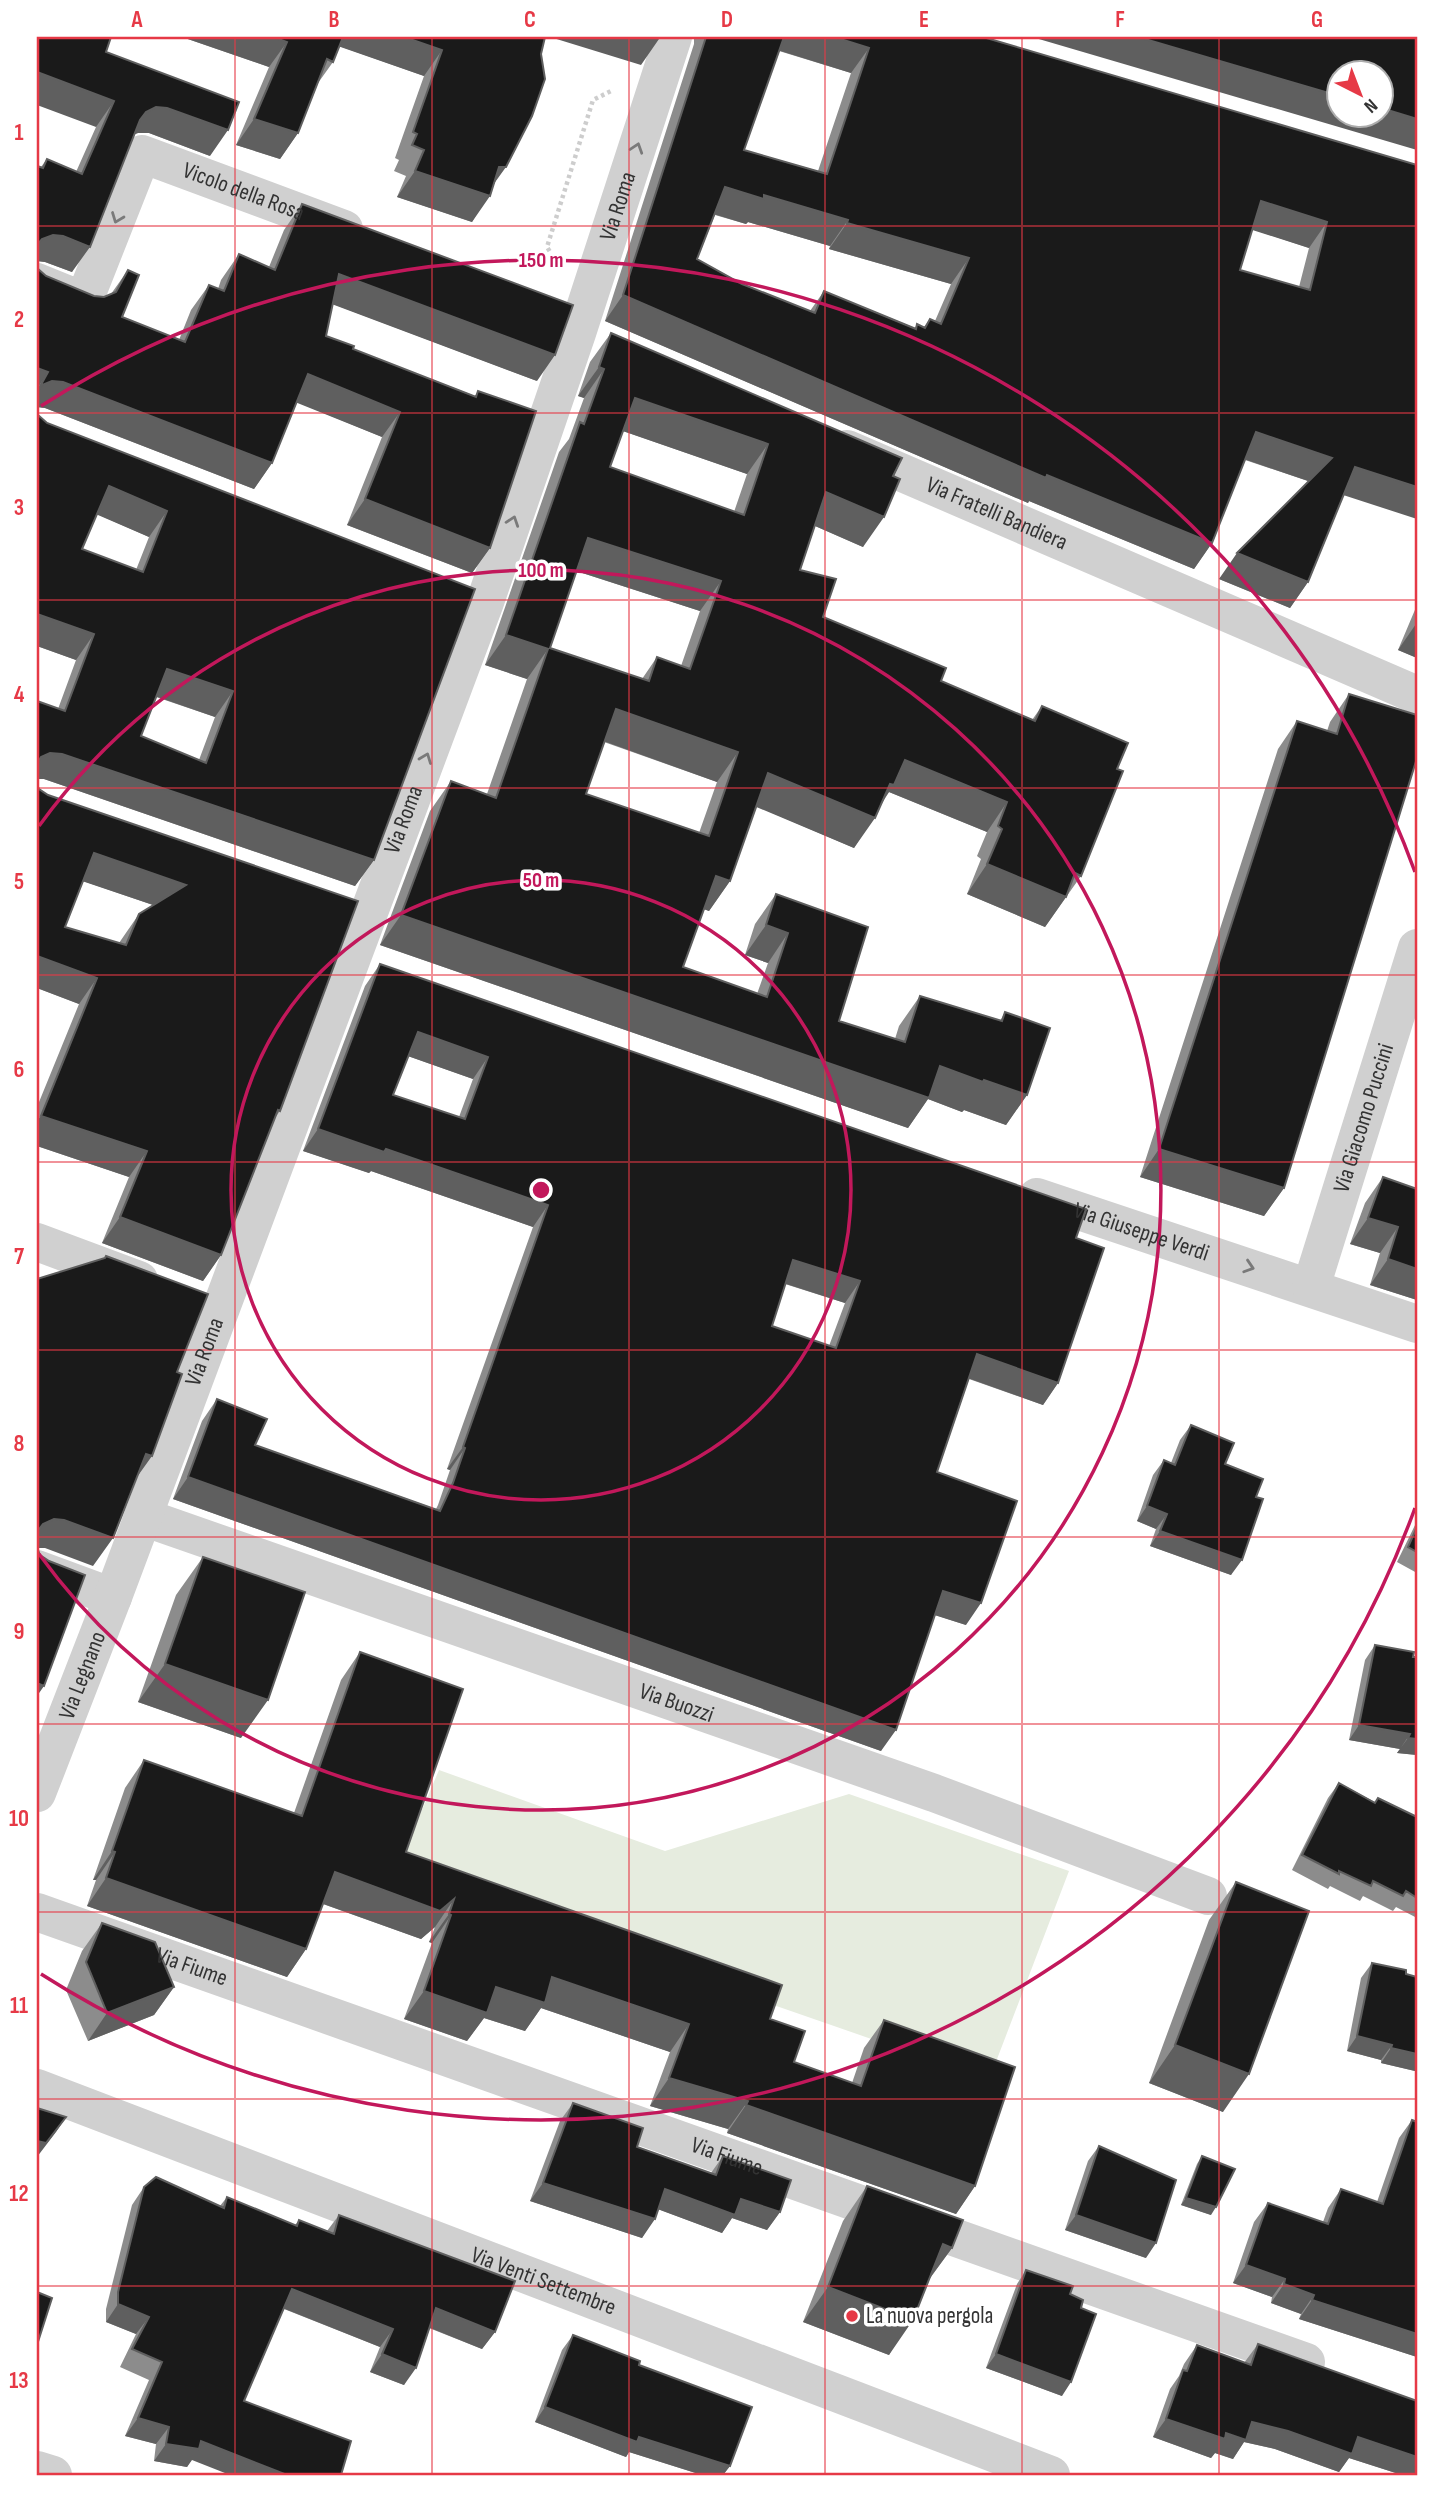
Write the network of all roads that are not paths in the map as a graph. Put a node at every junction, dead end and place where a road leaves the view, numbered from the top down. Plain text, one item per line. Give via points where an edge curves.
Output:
1 (673, 37) edge
2 (374, 240) edge
3 (37, 282) edge
4 (819, 437) edge
5 (1417, 695) edge
6 (1417, 948) edge
7 (351, 958) junction
8 (390, 972) edge
9 (1002, 1184) edge
10 (37, 1242) edge
11 (1311, 1287) junction
12 (194, 1301) junction
13 (1417, 1324) edge
14 (143, 1517) junction
15 (37, 1569) edge
16 (113, 1597) junction
17 (37, 1793) edge
18 (1208, 1896) dead end
19 (37, 1912) edge
20 (37, 2088) edge
21 (1338, 2373) edge
22 (37, 2470) edge
23 (52, 2475) edge
24 (1051, 2475) edge

7 -> 1 street, Via Roma via 354,909 579,325
2 -> 3 street, Vicolo della Rosa via 142,154 85,301
4 - 5 street, Via Fratelli Bandiera
6 - 11 street, Via Giacomo Puccini
7 - 8 street
7 - 12 street, Via Roma
9 -> 11 street, Via Giuseppe Verdi
10 - 12 street
11 - 13 street, Via Giuseppe Verdi
12 - 14 street, Via Roma
14 - 16 street, Via Roma
14 - 18 street, Via Buozzi via 934,1793
15 - 16 street
16 - 17 street, Via Legnano
19 - 21 street, Via Fiume
20 - 24 street, Via Venti Settembre
22 - 23 street

